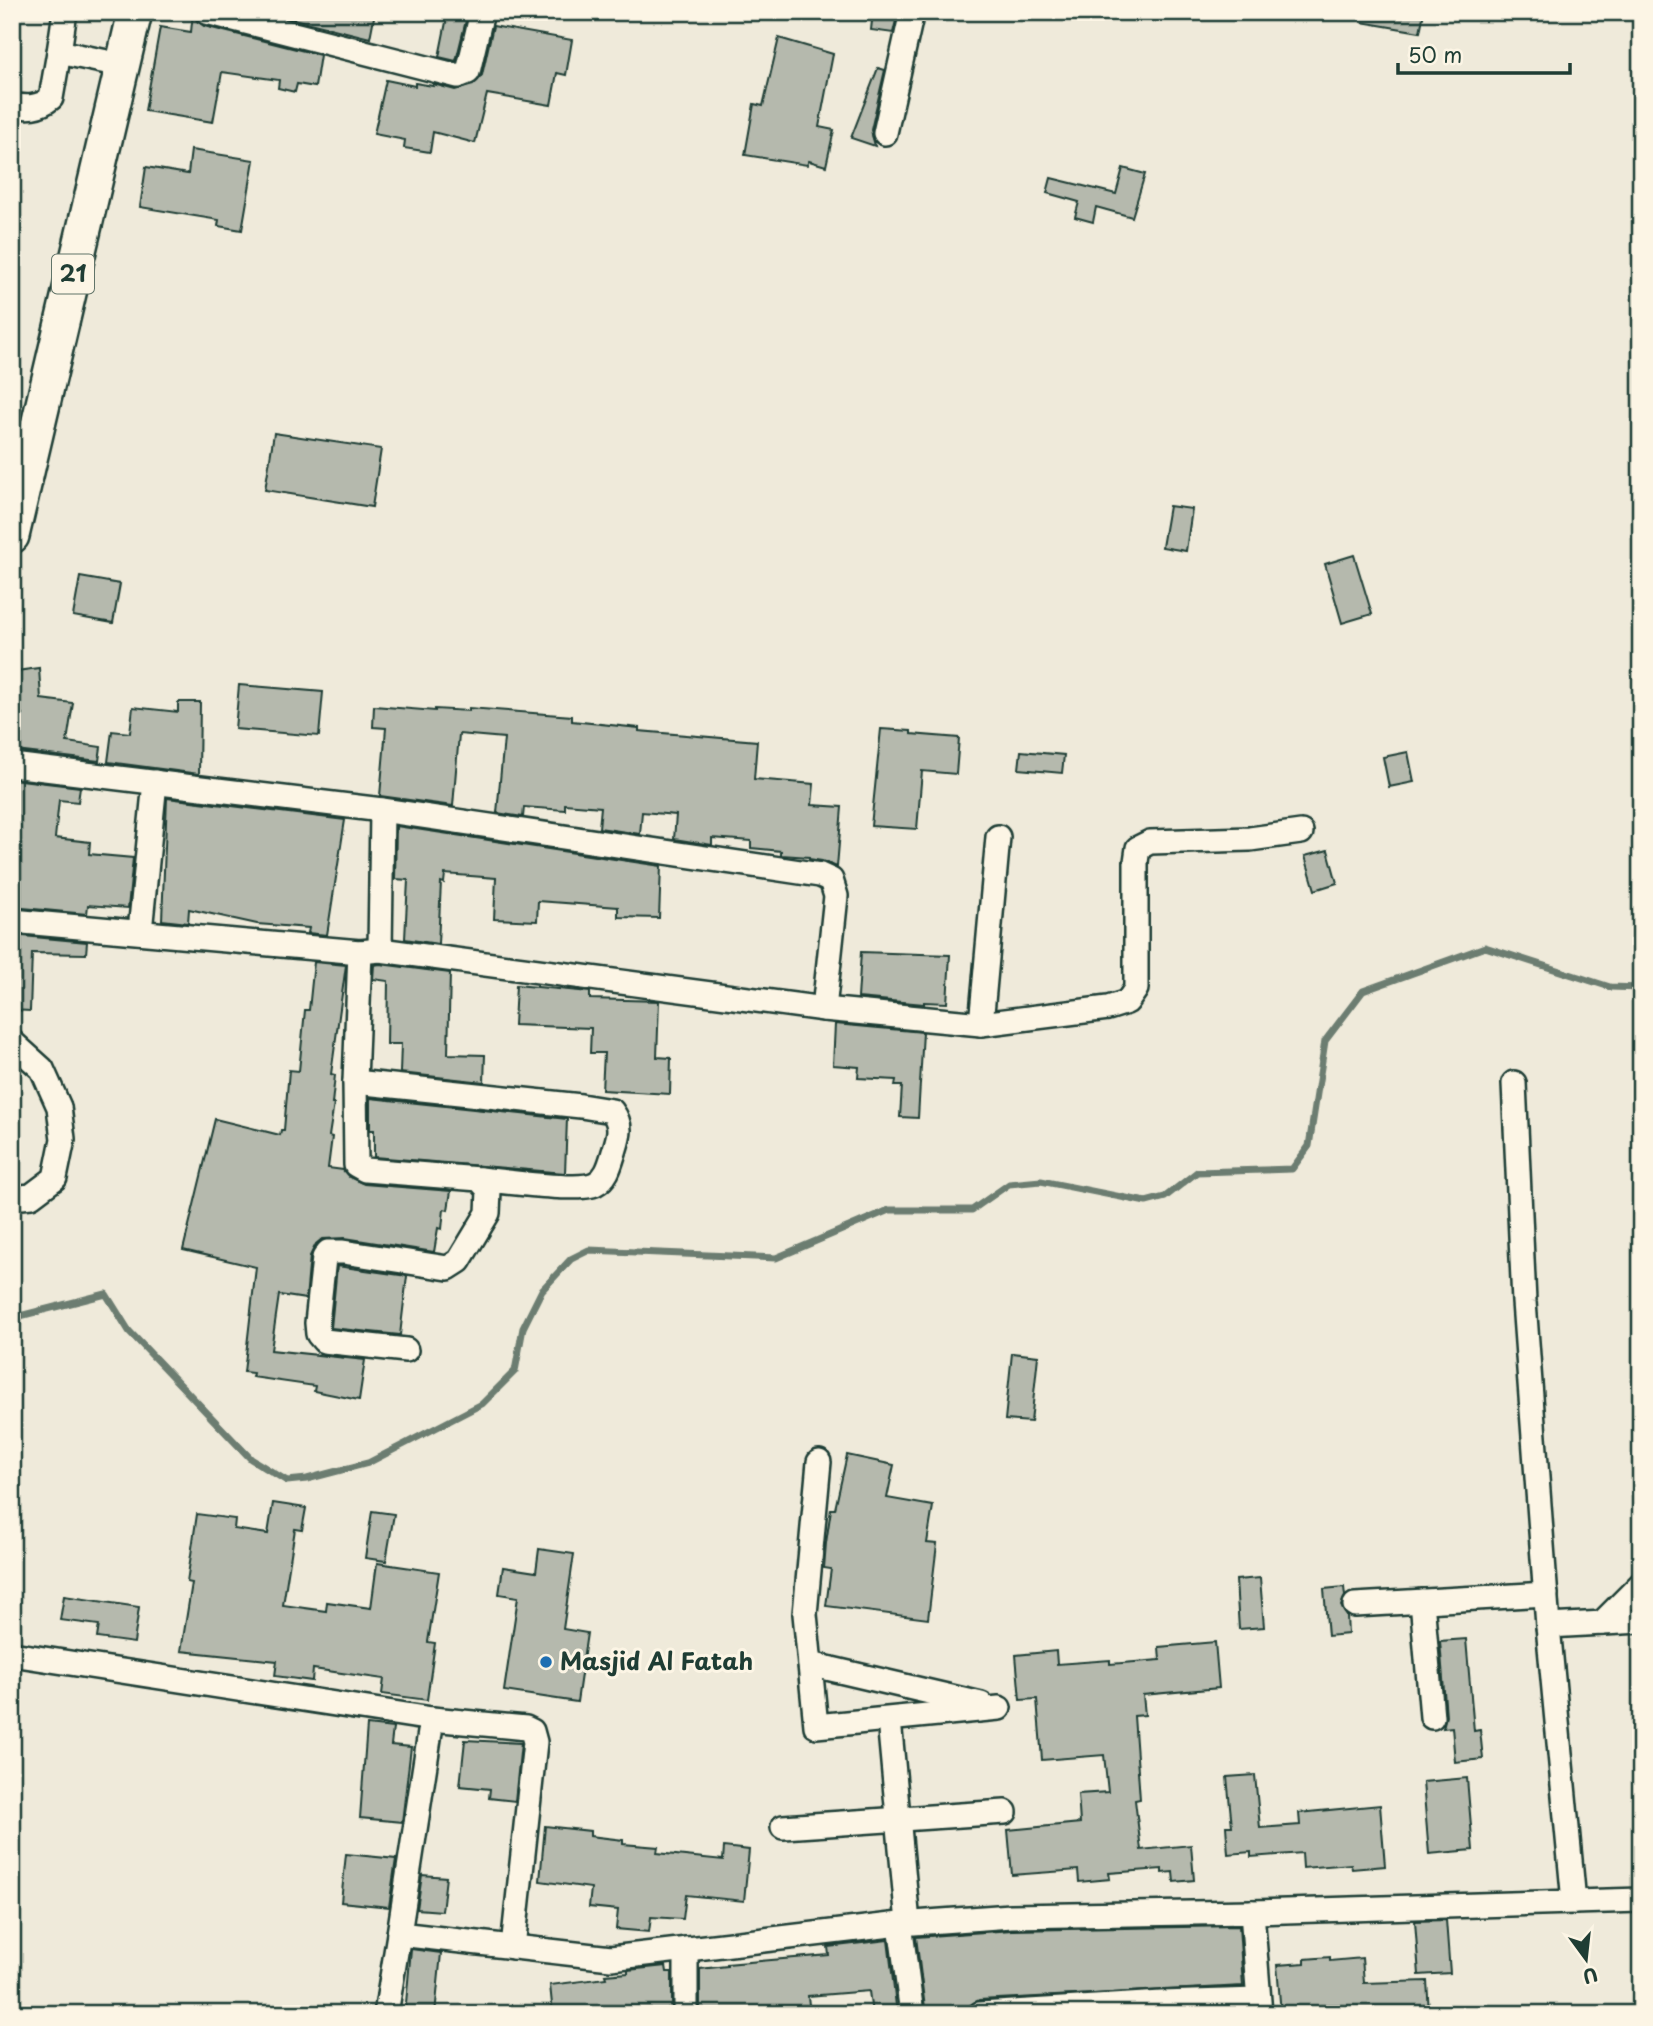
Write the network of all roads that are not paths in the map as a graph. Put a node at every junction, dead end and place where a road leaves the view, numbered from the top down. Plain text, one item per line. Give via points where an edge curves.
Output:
1 (65, 12) edge
2 (135, 12) edge
3 (208, 12) edge
4 (482, 12) edge
5 (912, 12) edge
6 (59, 52) junction
7 (121, 65) junction
8 (12, 105) edge
9 (885, 133) dead end
10 (12, 536) edge
11 (12, 765) edge
12 (155, 782) junction
13 (382, 810) junction
14 (1301, 832) dead end
15 (998, 837) dead end
16 (12, 921) edge
17 (140, 931) junction
18 (370, 951) junction
19 (824, 1009) junction
20 (981, 1024) junction
21 (12, 1042) edge
22 (355, 1082) junction
23 (1514, 1083) dead end
24 (479, 1179) junction
25 (12, 1198) edge
26 (406, 1350) dead end
27 (819, 1462) dead end
28 (1641, 1584) edge
29 (1546, 1594) junction
30 (1422, 1601) junction
31 (1355, 1605) dead end
32 (1641, 1620) edge
33 (1602, 1623) junction
34 (1548, 1626) junction
35 (12, 1654) edge
36 (810, 1664) junction
37 (1432, 1717) dead end
38 (432, 1719) junction
39 (889, 1720) junction
40 (1005, 1812) dead end
41 (898, 1818) junction
42 (783, 1827) dead end
43 (1641, 1900) edge
44 (1574, 1902) junction
45 (1252, 1912) junction
46 (904, 1924) junction
47 (399, 1934) junction
48 (513, 1947) junction
49 (686, 1949) junction
50 (1259, 2007) edge
51 (1163, 2008) edge
52 (386, 2014) edge
53 (686, 2014) edge
54 (912, 2014) edge
55 (980, 2014) edge

1 - 6 street
2 - 7 highway, 21
3 - 4 street via 458,76 468,72
5 - 9 street
6 - 7 street
6 - 8 street via 51,98 44,104
7 - 10 highway, 21
11 - 12 street
12 - 13 street
12 - 17 street
13 - 18 street
13 - 19 street via 820,875 831,880 836,896
14 - 20 street via 1250,839 1150,842 1138,848 1136,989 1127,1002
15 - 20 street
16 - 17 street
17 - 18 street
18 - 19 street
18 - 22 street
19 - 20 street
21 - 25 street via 42,1069 59,1107 63,1139 55,1178 31,1196
22 - 24 street via 356,1165 365,1170
22 - 24 street via 581,1106 612,1111 618,1119 620,1131 607,1174 594,1185
23 - 29 street via 1524,1302
24 - 26 street via 489,1190 488,1213 459,1261 448,1268 343,1252 328,1252 324,1258 317,1324 324,1341
27 - 36 street via 805,1614
28 - 33 street
29 - 30 street
29 - 34 street
30 - 31 street
30 - 37 street
32 - 33 street
33 - 34 street
34 - 44 street
35 - 38 street
36 - 39 street via 816,1726
36 - 39 street via 999,1708
38 - 47 street
38 - 48 street via 526,1728 535,1742
39 - 41 street
40 - 41 street
41 - 42 street
41 - 46 street
43 - 44 street
44 - 45 street
45 - 46 street via 1011,1916
45 - 50 street
46 - 49 street
46 - 54 street
47 - 48 street
47 - 52 street
48 - 49 street via 611,1958
49 - 53 street
50 - 51 street
51 - 55 street

